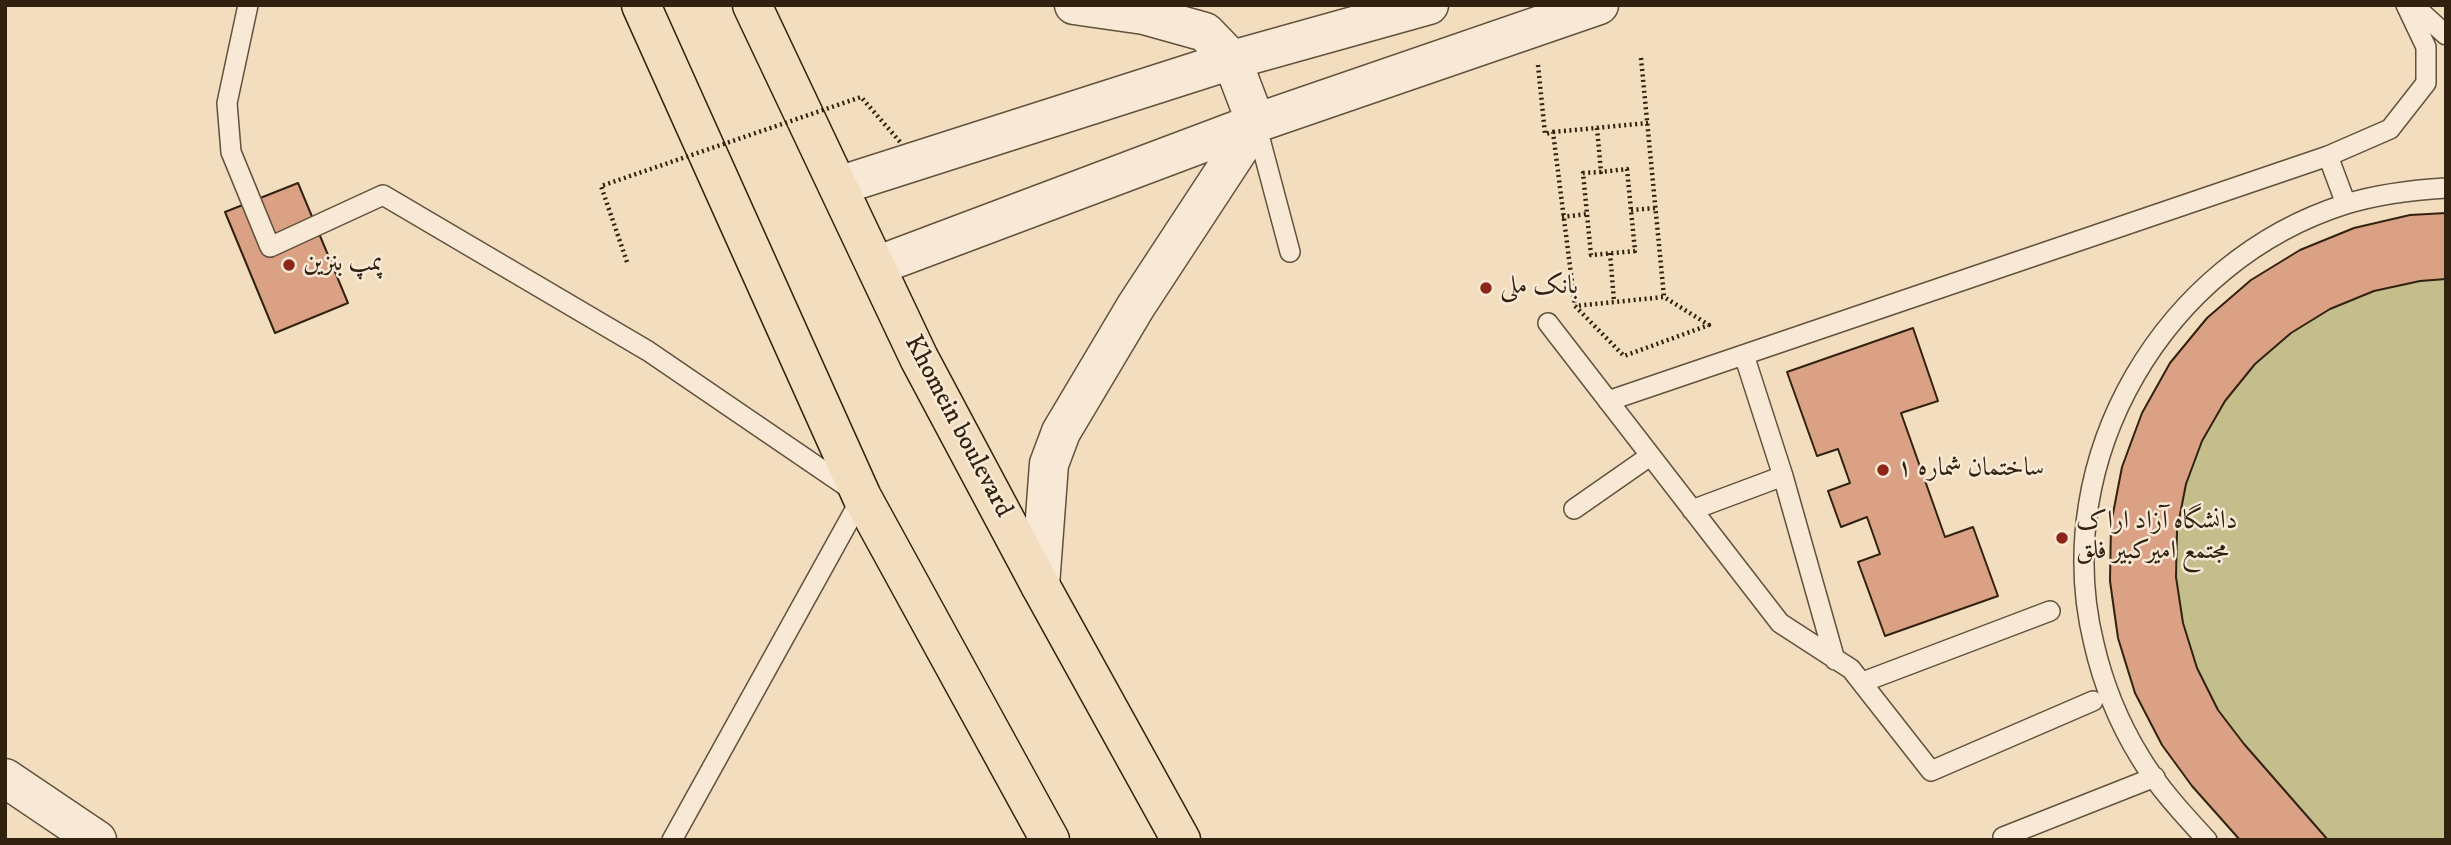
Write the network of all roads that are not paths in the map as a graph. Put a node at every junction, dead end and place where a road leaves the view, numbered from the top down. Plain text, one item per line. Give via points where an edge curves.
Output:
1 (248, 5) edge
2 (641, 5) edge
3 (751, 5) edge
4 (1074, 5) edge
5 (1429, 5) edge
6 (1599, 5) edge
7 (2406, 5) edge
8 (2413, 5) edge
9 (2446, 34) edge
10 (1232, 60) junction
11 (1256, 122) junction
12 (2328, 156) junction
13 (838, 186) junction
14 (2446, 188) edge
15 (2346, 204) junction
16 (1290, 252) dead end
17 (876, 267) junction
18 (1548, 323) dead end
19 (1744, 355) junction
20 (1608, 401) junction
21 (1650, 456) junction
22 (1783, 476) junction
23 (862, 497) junction
24 (1574, 509) dead end
25 (1692, 509) junction
26 (1040, 585) junction
27 (2050, 611) dead end
28 (1835, 660) junction
29 (1863, 682) junction
30 (2093, 701) dead end
31 (2155, 777) junction
32 (5, 778) edge
33 (2003, 837) dead end
34 (97, 840) edge
35 (672, 840) edge
36 (1050, 840) edge
37 (1181, 840) edge
38 (2207, 840) edge

1 - 23 lane via 227,103 231,152 270,247 383,195 648,351
2 - 23 highway
3 - 13 highway, Khomein boulevard
4 - 10 street via 1143,15 1205,32
5 - 10 street
6 - 11 street
7 - 12 lane via 2426,47 2426,83 2390,129
8 - 9 lane
10 - 11 street
10 - 13 street
11 - 16 lane
11 - 17 street
11 - 26 street via 1136,306 1061,432 1049,464
12 - 15 lane
12 - 19 lane
13 - 17 highway, Khomein boulevard
14 - 15 lane
15 - 31 lane via 2289,228 2236,260 2189,301 2150,348 2119,402 2098,460 2086,521 2085,582 2093,644 2112,702
17 - 26 highway, Khomein boulevard
18 - 20 lane
19 - 20 lane
19 - 22 lane
20 - 21 lane
21 - 24 lane
21 - 25 lane
22 - 25 lane
22 - 28 lane
23 - 35 lane
23 - 36 highway
25 - 28 lane via 1780,623
26 - 37 highway, Khomein boulevard
27 - 29 lane
28 - 29 lane
29 - 30 lane via 1931,771
31 - 33 lane
31 - 38 lane
32 - 34 street

